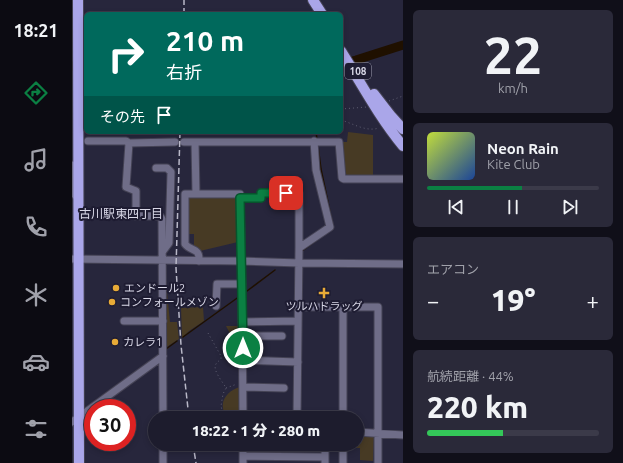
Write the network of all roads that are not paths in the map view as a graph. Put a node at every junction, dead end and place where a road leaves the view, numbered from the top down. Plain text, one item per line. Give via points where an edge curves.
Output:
1 (78, 0) edge
2 (313, 0) edge
3 (321, 12) edge
4 (76, 22) edge
5 (343, 47) edge
6 (343, 54) edge
7 (375, 101) junction
8 (76, 113) edge
9 (389, 113) junction
10 (403, 123) edge
11 (403, 129) edge
12 (88, 141) dead end
13 (316, 141) junction
14 (130, 142) junction
15 (176, 142) dead end
16 (184, 142) dead end
17 (195, 142) junction
18 (403, 146) edge
19 (72, 165) edge
20 (156, 168) dead end
21 (403, 179) edge
22 (196, 194) junction
23 (240, 198) junction
24 (78, 199) junction
25 (299, 248) junction
26 (163, 252) junction
27 (75, 260) edge
28 (163, 260) junction
29 (199, 261) junction
30 (241, 261) junction
31 (299, 263) junction
32 (403, 264) edge
33 (242, 290) junction
34 (216, 306) dead end
35 (343, 307) junction
36 (298, 308) junction
37 (124, 321) dead end
38 (163, 321) junction
39 (298, 321) junction
40 (242, 322) junction
41 (242, 336) junction
42 (282, 336) dead end
43 (163, 351) junction
44 (243, 360) junction
45 (298, 362) junction
46 (243, 384) junction
47 (75, 387) edge
48 (284, 388) dead end
49 (163, 411) edge
50 (243, 411) edge
51 (297, 411) edge
52 (343, 411) edge
53 (75, 420) edge
54 (364, 432) edge
55 (378, 433) junction
56 (403, 434) edge
57 (163, 451) edge
58 (343, 451) edge
59 (243, 460) edge
60 (326, 460) edge
61 (79, 463) edge
62 (163, 463) edge
63 (343, 463) edge
64 (378, 463) edge

1 - 4 highway
2 - 3 highway
4 - 8 highway
5 - 7 highway, 108
6 - 7 highway
7 - 9 highway, 108
7 - 18 highway via 386,123
8 - 24 highway
9 - 10 highway
9 - 11 highway, 108
12 - 14 street
13 - 17 street
13 - 21 street via 339,142 344,179
13 - 25 street via 316,170 330,227
14 - 15 street
14 - 26 street via 126,187 136,191 136,216 162,218
16 - 17 street
17 - 22 street
19 - 24 street via 74,194
20 - 26 street via 167,168 171,172 169,243
22 - 23 street via 240,194
22 - 29 street via 185,194 186,244 188,248 197,252
23 - 25 street via 261,198 261,193 298,193
23 - 30 street
24 - 27 highway
25 - 31 street
26 - 28 street
27 - 28 street
27 - 47 highway
28 - 29 street
28 - 38 street
29 - 30 street
30 - 31 street
30 - 33 street
31 - 32 street
31 - 36 street
33 - 34 street via 217,284
33 - 40 street
35 - 36 street
35 - 52 street
35 - 55 street via 378,307
36 - 39 street
37 - 38 street
38 - 43 street
39 - 40 street
39 - 45 street
40 - 41 street
41 - 42 street
41 - 44 street
43 - 49 street
43 - 53 street
44 - 45 street
44 - 46 street
45 - 51 street
46 - 48 street
46 - 50 street
47 - 53 highway
53 - 61 highway
54 - 55 street
55 - 56 street
55 - 64 street
57 - 62 street
58 - 63 street
59 - 60 street

